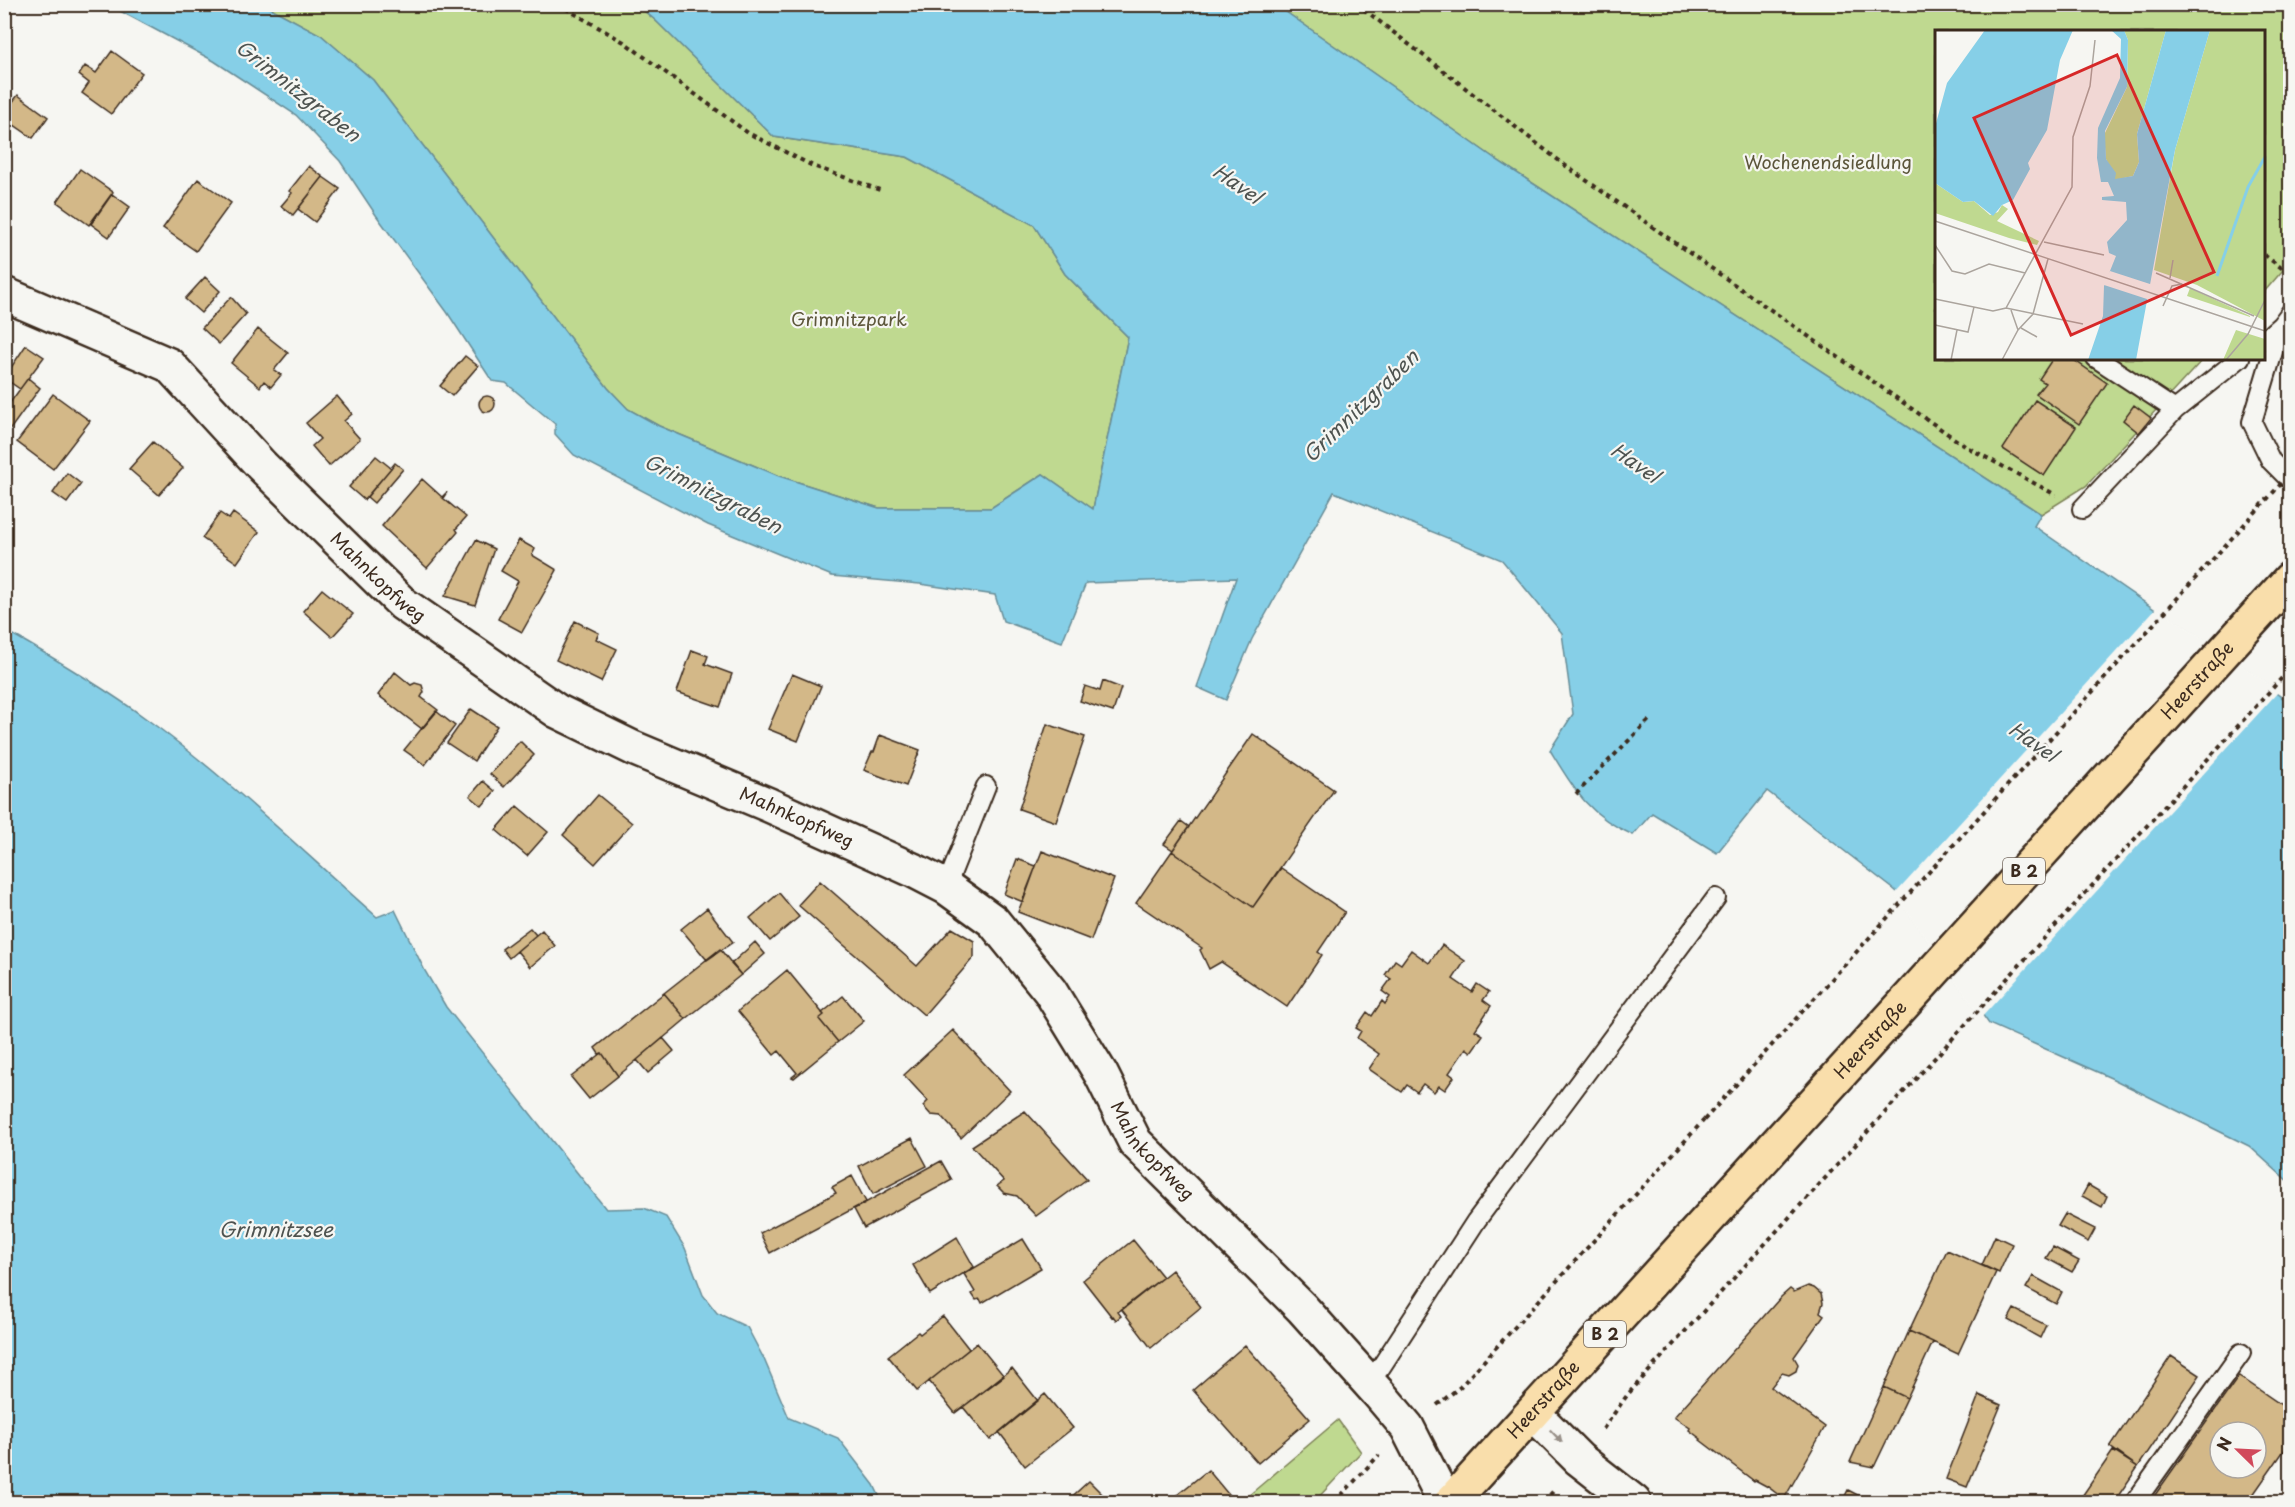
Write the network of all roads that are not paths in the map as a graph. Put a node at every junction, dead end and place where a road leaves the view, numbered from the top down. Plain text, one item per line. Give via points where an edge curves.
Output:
1 (4, 294) edge
2 (2286, 319) edge
3 (2265, 339) edge
4 (2099, 360) edge
5 (2238, 360) edge
6 (2175, 410) junction
7 (2290, 480) edge
8 (2082, 509) road end
9 (2290, 579) edge
10 (986, 786) dead end
11 (946, 887) junction
12 (1716, 898) dead end
13 (2241, 1353) dead end
14 (1368, 1382) junction
15 (1533, 1413) junction
16 (1445, 1503) edge
17 (1451, 1503) edge
18 (1634, 1503) edge
19 (2135, 1503) edge

1 - 11 street, Mahnkopfweg via 169,365 262,466 403,604 557,711
2 - 3 lane
2 - 7 lane via 2252,422 2271,461
4 - 6 lane
5 - 6 lane
6 - 8 lane
9 - 15 main road, Heerstraße / B 2
10 - 11 lane
11 - 14 street, Mahnkopfweg via 993,921 1050,991 1101,1074 1135,1142 1302,1308
12 - 14 lane via 1476,1221
13 - 19 lane
14 - 16 street, Mahnkopfweg via 1407,1427
15 - 17 main road, Heerstraße / B 2
15 -> 18 street via 1579,1460

